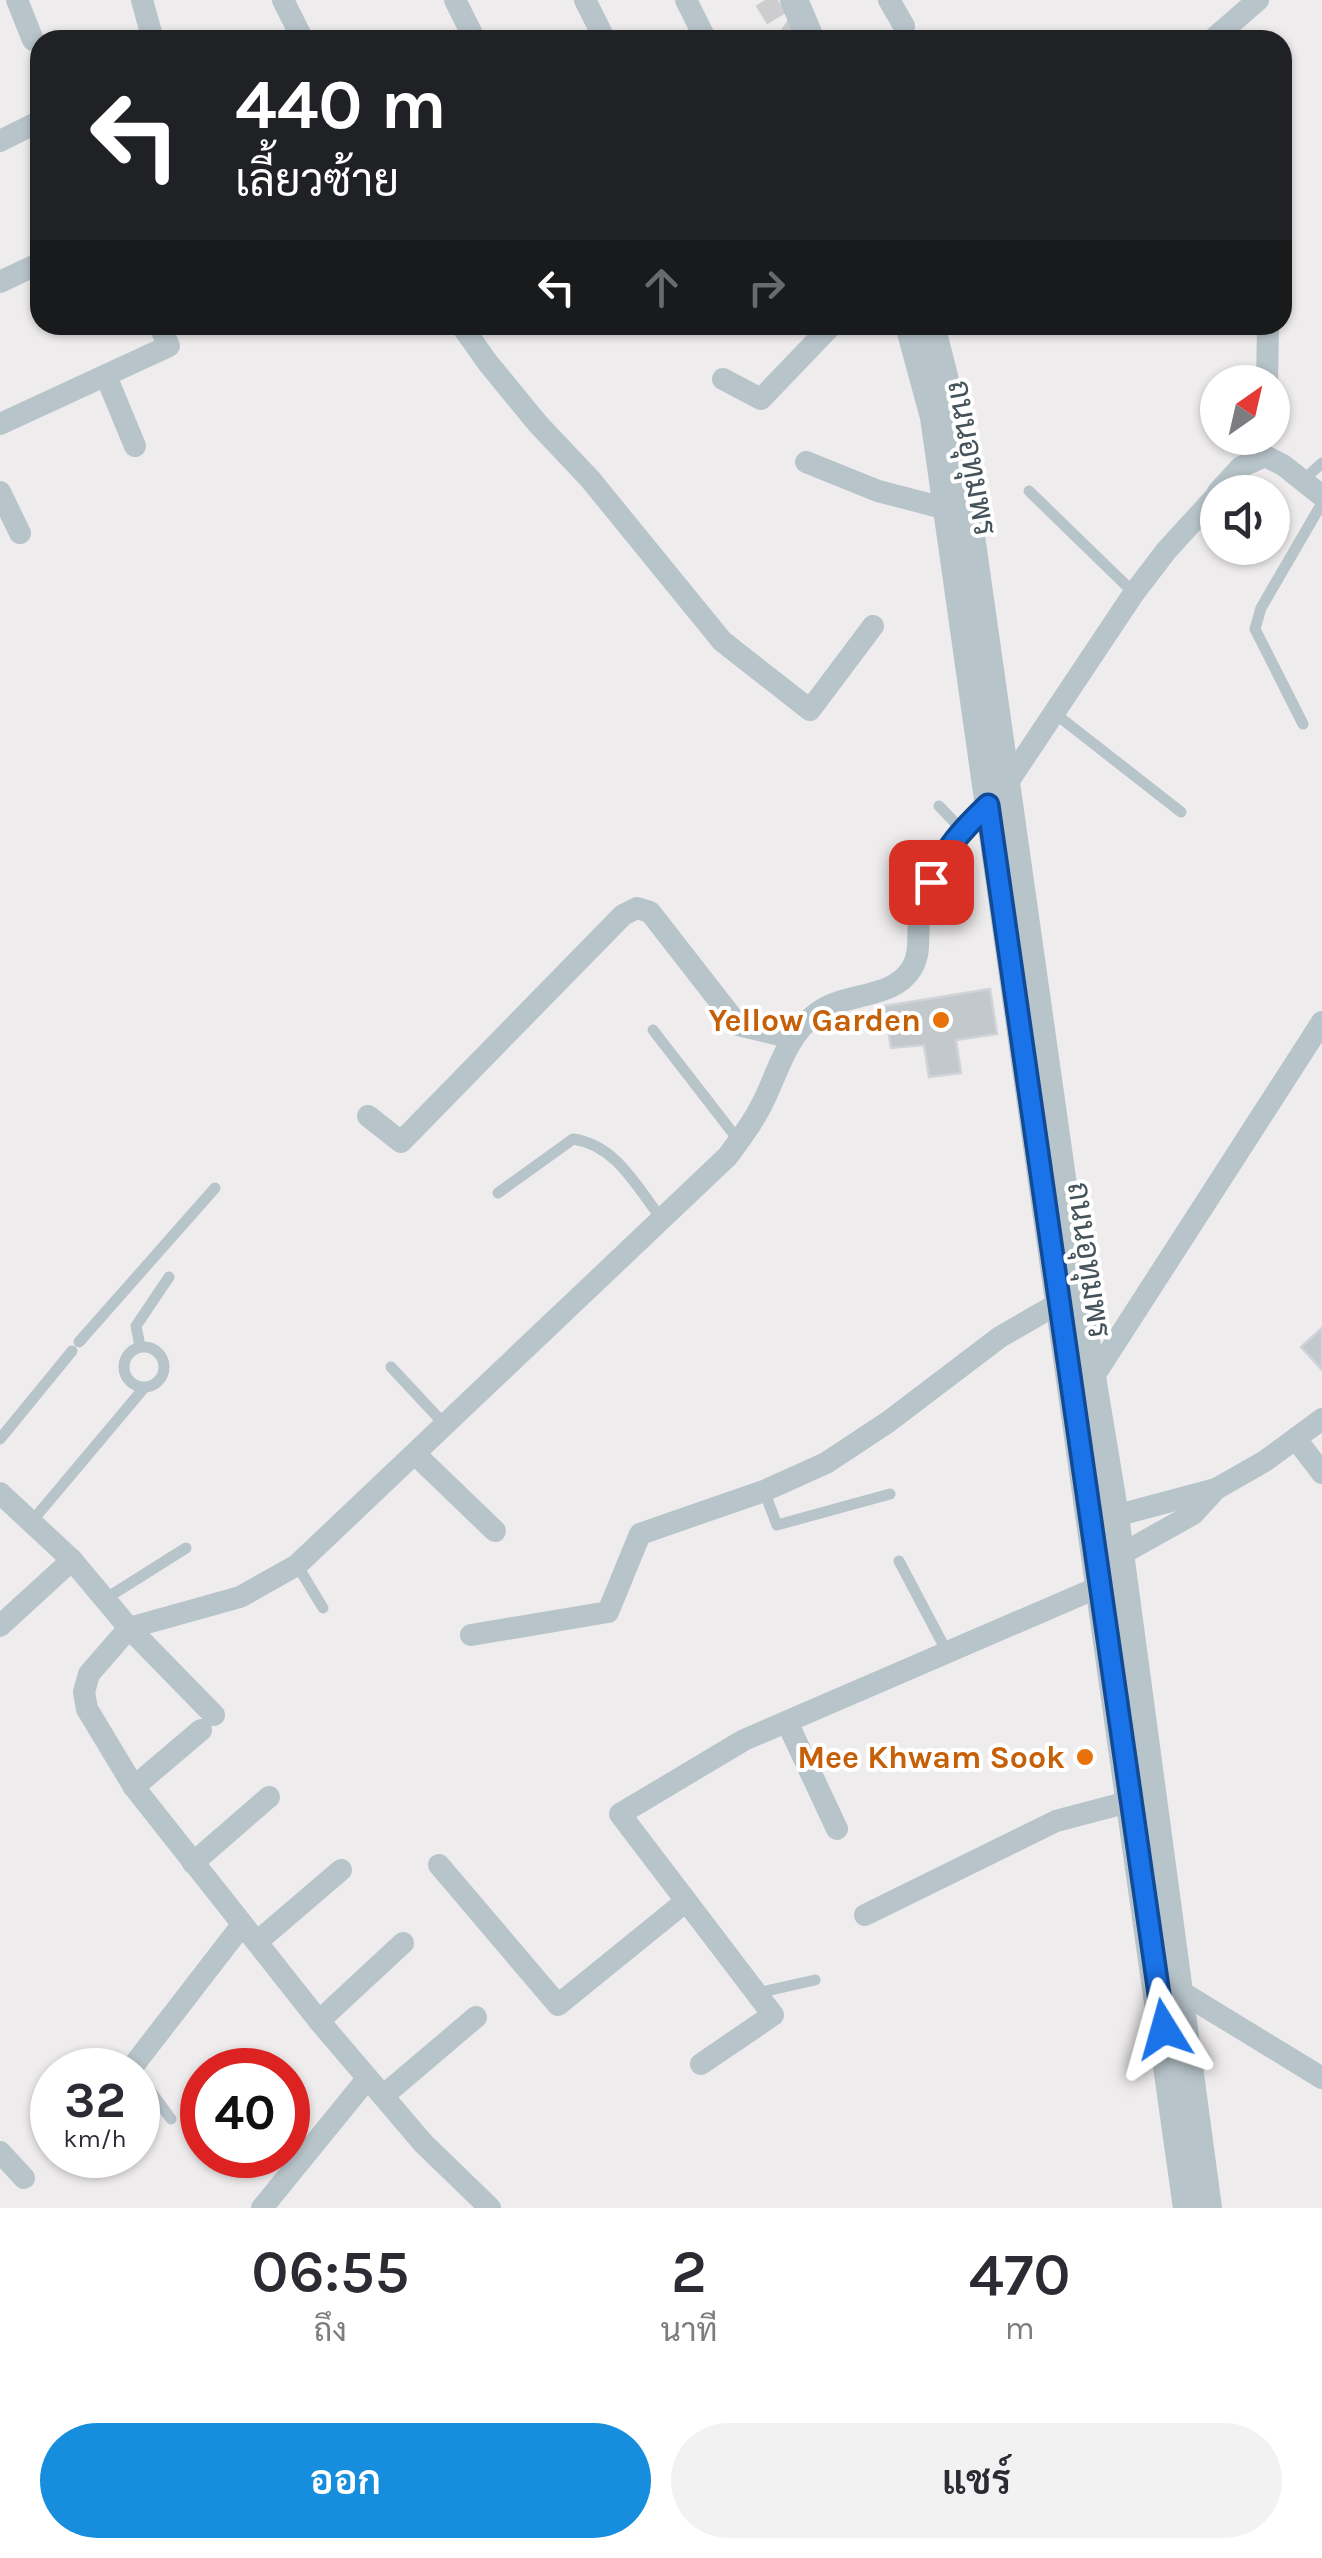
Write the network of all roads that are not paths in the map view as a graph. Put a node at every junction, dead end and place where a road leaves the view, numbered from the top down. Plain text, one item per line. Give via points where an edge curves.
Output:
1 (142, 0) edge
2 (282, 0) edge
3 (455, 0) edge
4 (585, 0) edge
5 (686, 0) edge
6 (794, 0) edge
7 (814, 0) edge
8 (890, 0) edge
9 (1258, 0) edge
10 (11, 4) edge
11 (904, 26) dead end
12 (151, 30) edge
13 (298, 30) edge
14 (471, 30) edge
15 (600, 30) edge
16 (701, 30) edge
17 (806, 30) edge
18 (826, 30) edge
19 (1224, 30) edge
20 (30, 35) edge
21 (30, 126) edge
22 (0, 142) edge
23 (30, 268) edge
24 (0, 282) edge
25 (164, 335) edge
26 (468, 335) edge
27 (822, 335) edge
28 (913, 335) edge
29 (934, 335) edge
30 (1268, 335) edge
31 (1267, 365) edge
32 (106, 376) junction
33 (723, 379) dead end
34 (0, 424) edge
35 (135, 446) dead end
36 (1255, 455) edge
37 (1274, 455) edge
38 (806, 462) dead end
39 (1322, 463) edge
40 (1234, 475) edge
41 (1302, 480) junction
42 (1029, 491) dead end
43 (0, 492) edge
44 (1322, 500) edge
45 (947, 509) junction
46 (1200, 513) edge
47 (20, 533) dead end
48 (1134, 592) junction
49 (873, 626) dead end
50 (1053, 712) junction
51 (1303, 724) dead end
52 (1008, 782) junction
53 (988, 805) junction
54 (938, 806) dead end
55 (1180, 812) dead end
56 (962, 830) junction
57 (1322, 1022) edge
58 (653, 1030) dead end
59 (792, 1038) junction
60 (368, 1116) dead end
61 (739, 1141) junction
62 (215, 1188) dead end
63 (498, 1194) dead end
64 (661, 1218) junction
65 (169, 1277) dead end
66 (1059, 1303) junction
67 (140, 1346) junction
68 (391, 1367) dead end
69 (1092, 1379) junction
70 (144, 1388) junction
71 (1322, 1420) edge
72 (444, 1425) junction
73 (0, 1439) edge
74 (1296, 1439) junction
75 (415, 1454) junction
76 (1322, 1474) edge
77 (764, 1490) junction
78 (1216, 1490) junction
79 (0, 1493) edge
80 (890, 1494) dead end
81 (1115, 1516) junction
82 (32, 1520) junction
83 (495, 1531) dead end
84 (186, 1548) dead end
85 (1120, 1556) junction
86 (72, 1560) junction
87 (899, 1561) dead end
88 (297, 1565) junction
89 (1100, 1586) junction
90 (105, 1599) junction
91 (323, 1608) dead end
92 (0, 1626) edge
93 (129, 1628) junction
94 (471, 1636) dead end
95 (947, 1652) junction
96 (786, 1722) junction
97 (134, 1787) junction
98 (269, 1797) dead end
99 (1132, 1801) junction
100 (837, 1829) dead end
101 (193, 1863) junction
102 (439, 1865) dead end
103 (341, 1870) dead end
104 (685, 1902) junction
105 (865, 1914) dead end
106 (250, 1934) junction
107 (403, 1943) dead end
108 (815, 1980) dead end
109 (1178, 1990) junction
110 (758, 1993) junction
111 (476, 2016) dead end
112 (320, 2021) junction
113 (153, 2048) edge
114 (701, 2064) dead end
115 (1322, 2078) edge
116 (375, 2088) junction
117 (160, 2104) edge
118 (172, 2119) dead end
119 (0, 2152) edge
120 (24, 2178) dead end
121 (262, 2208) edge
122 (490, 2208) edge
123 (1188, 2208) edge
124 (1208, 2208) edge

1 - 12 street
2 - 13 street
3 - 14 street
4 - 15 street
5 - 16 street
6 - 17 street
7 - 18 street
8 - 11 street
9 - 19 street
10 - 20 street
21 - 22 street
23 - 24 street
25 - 32 street via 169,346
26 - 49 street via 722,641 810,710
27 - 33 street via 761,399
28 - 45 street, ถนนอุทุมพร
29 - 52 street, ถนนอุทุมพร via 954,416
30 - 31 street
32 - 34 street
32 - 35 street
36 - 40 street
37 - 41 street
38 - 45 street
39 - 41 lane
41 - 44 street
42 - 48 lane
43 - 47 street
44 - 51 lane via 1256,628
45 - 53 street, ถนนอุทุมพร
46 - 48 street
48 - 50 street
50 - 52 street
50 - 55 lane
52 - 53 street
52 - 69 street, ถนนอุทุมพร
53 - 56 street
53 - 66 street, ถนนอุทุมพร
54 - 56 lane
56 - 59 street via 937,867 920,915 918,955 906,977 880,992 829,1005
57 - 69 street
58 - 61 lane
59 - 60 street via 738,1025 650,912 637,908 401,1142
59 - 61 street
61 - 64 street
62 - 73 lane
63 - 64 lane via 573,1139 613,1156
64 - 72 street
65 - 67 lane via 136,1326
66 - 77 street via 1000,1337 826,1462
66 - 89 street, ถนนอุทุมพร
67 - 70 lane via 130,1350 123,1369
67 - 70 lane via 156,1350 164,1364 159,1380
68 - 72 lane
69 - 81 street, ถนนอุทุมพร
70 - 82 lane
71 - 74 street
72 - 75 street
74 - 76 street
74 - 78 street
75 - 83 street
75 - 88 street
77 - 80 lane via 777,1525
77 - 94 street via 640,1534 608,1612
78 - 81 street
78 - 85 street via 1192,1514
79 - 82 street
81 - 85 street, ถนนอุทุมพร
82 - 86 street
84 - 90 lane
85 - 109 street, ถนนอุทุมพร
86 - 90 street
86 - 92 street
87 - 95 lane
88 - 91 lane
88 - 93 street via 240,1597
89 - 95 street
89 - 99 street, ถนนอุทุมพร
90 - 93 street
93 - 97 street via 89,1674 84,1692 87,1709
93 - 97 street via 207,1722
95 - 96 street
96 - 100 street
96 - 104 street via 620,1814
97 - 101 street
98 - 101 street
99 - 105 street via 1056,1821
99 - 123 street, ถนนอุทุมพร
101 - 106 street
102 - 104 street via 558,2005
103 - 106 street
104 - 110 street
106 - 112 street
106 - 113 street
107 - 112 street
108 - 110 lane
109 - 115 street
109 - 124 street, ถนนอุทุมพร
110 - 114 street via 773,2015
111 - 116 street
112 - 116 street
116 - 121 street
116 - 122 street
117 - 118 lane
119 - 120 street

